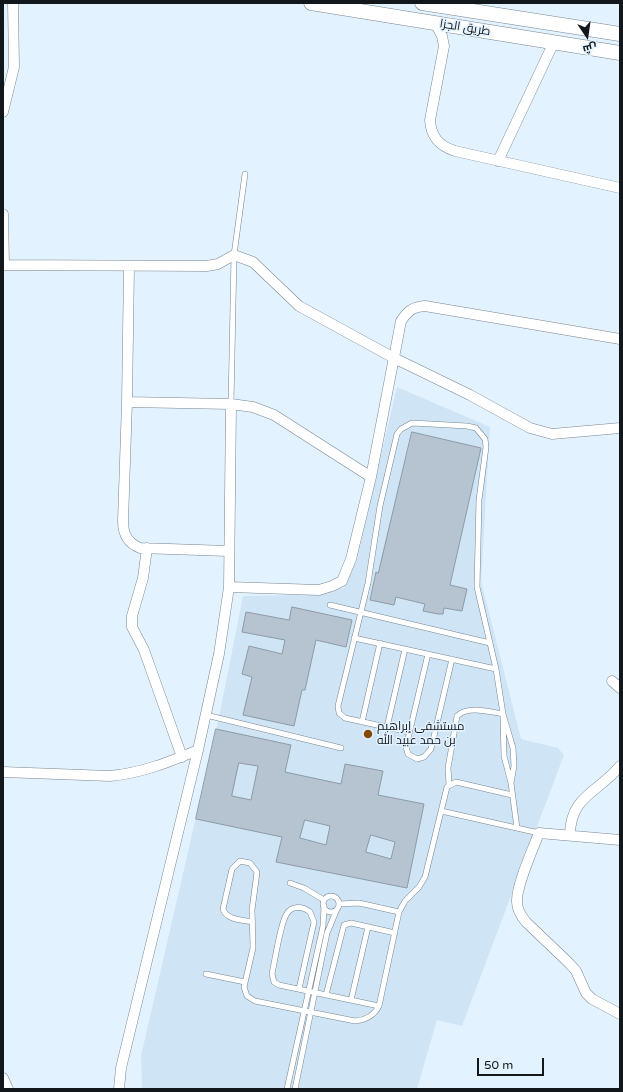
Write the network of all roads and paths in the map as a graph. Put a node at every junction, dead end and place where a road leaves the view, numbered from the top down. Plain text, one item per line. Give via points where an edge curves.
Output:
1 (12, 3) edge
2 (311, 3) edge
3 (422, 3) edge
4 (435, 23) junction
5 (620, 34) edge
6 (554, 42) junction
7 (620, 53) edge
8 (3, 112) edge
9 (498, 160) junction
10 (245, 174) dead end
11 (620, 188) edge
12 (3, 214) edge
13 (234, 255) junction
14 (4, 265) edge
15 (129, 266) junction
16 (620, 339) edge
17 (394, 358) junction
18 (127, 402) junction
19 (231, 404) junction
20 (620, 417) edge
21 (620, 429) edge
22 (371, 477) junction
23 (147, 548) junction
24 (228, 551) junction
25 (229, 586) junction
26 (330, 605) dead end
27 (360, 612) junction
28 (354, 638) junction
29 (380, 643) junction
30 (490, 643) junction
31 (405, 649) junction
32 (428, 654) junction
33 (452, 659) junction
34 (496, 669) junction
35 (612, 681) dead end
36 (620, 688) edge
37 (503, 714) junction
38 (206, 715) junction
39 (362, 722) junction
40 (387, 727) junction
41 (409, 732) junction
42 (341, 748) dead end
43 (198, 750) junction
44 (182, 757) junction
45 (620, 766) edge
46 (3, 772) edge
47 (511, 783) junction
48 (449, 784) junction
49 (512, 795) junction
50 (441, 811) junction
51 (517, 828) junction
52 (538, 833) junction
53 (570, 835) junction
54 (620, 840) edge
55 (290, 883) dead end
56 (324, 900) junction
57 (324, 906) junction
58 (338, 907) junction
59 (399, 912) junction
60 (253, 922) junction
61 (368, 927) junction
62 (395, 933) junction
63 (206, 974) dead end
64 (245, 982) junction
65 (298, 989) junction
66 (308, 991) junction
67 (315, 992) junction
68 (326, 995) junction
69 (352, 1000) junction
70 (379, 1006) junction
71 (304, 1010) junction
72 (311, 1012) junction
73 (620, 1014) edge
74 (3, 1078) edge
75 (8, 1089) edge
76 (119, 1089) edge
77 (287, 1089) edge
78 (294, 1089) edge

1 - 8 street via 14,67
2 - 4 street, طريق الجزا
3 - 5 street, طريق الجزا
4 - 6 street, طريق الجزا
4 - 9 street via 444,46 430,120 434,137 446,148
6 - 7 street, طريق الجزا
6 - 9 street
9 - 11 street
10 - 13 lane
12 - 14 street
13 - 15 street via 218,264 207,266
13 - 17 street via 253,262 299,306
13 - 19 lane
14 - 15 street
15 - 18 street
16 - 17 street via 425,306 414,307 401,321
17 - 21 street via 470,394 541,432
17 - 22 street
18 - 19 street
18 - 23 street via 123,528 125,535 134,545
19 - 22 street via 252,407 274,416
19 - 24 street
20 - 21 street
22 - 25 street via 352,559 342,581 319,590
23 - 24 street
23 - 44 street via 143,578 132,616 132,627 144,650
24 - 25 street
25 - 38 street via 219,654
26 - 27 lane
27 - 28 lane
27 - 30 lane
27 - 30 lane via 397,434 412,423 472,426 480,432 486,443 479,500 476,578 478,597
28 - 29 lane
28 - 39 lane via 338,710 345,718
29 - 31 lane
29 - 39 lane
30 - 34 lane
31 - 32 lane
31 - 40 lane
32 - 33 lane
32 - 41 lane
33 - 34 lane
33 - 41 lane via 431,749 424,757 414,758 408,754 406,747
34 - 37 lane
35 - 36 street
37 - 47 lane via 503,749
37 - 47 lane via 514,757
37 - 48 lane via 470,710 463,711 458,716 448,768
38 - 42 lane
38 - 43 street
39 - 40 lane
40 - 41 lane
43 - 44 street
43 - 76 street via 121,1068
44 - 46 street via 154,768 125,775
45 - 53 street via 579,804 571,820
47 - 49 lane
48 - 49 lane via 460,783
48 - 50 lane via 445,790
49 - 51 lane
50 - 51 lane
50 - 59 lane via 425,877
51 - 52 lane
52 - 53 street
52 - 73 street via 517,896 518,910 526,922 576,971 586,993 597,1003
53 - 54 street
55 - 56 lane via 311,891
56 - 57 lane
56 - 58 lane via 328,896 334,896
57 - 58 lane via 331,912
57 - 66 lane
58 - 59 lane via 359,903
58 - 67 lane via 328,933
59 - 62 lane
60 - 60 lane via 257,872 250,863 240,862 232,869 223,909 228,917
60 - 64 lane via 253,948
61 - 62 lane
61 - 68 lane via 348,922 342,927
61 - 69 lane
62 - 70 lane
63 - 64 lane
64 - 71 lane via 245,992 251,999
65 - 65 lane via 277,984 272,977 285,916 293,908 300,907 310,912 314,922
65 - 66 lane
66 - 67 lane
66 - 71 lane
67 - 68 lane
67 - 72 lane
68 - 69 lane
69 - 70 lane
70 - 72 lane via 372,1016 361,1020
71 - 72 lane
71 - 77 lane
72 - 78 lane
74 - 75 street

